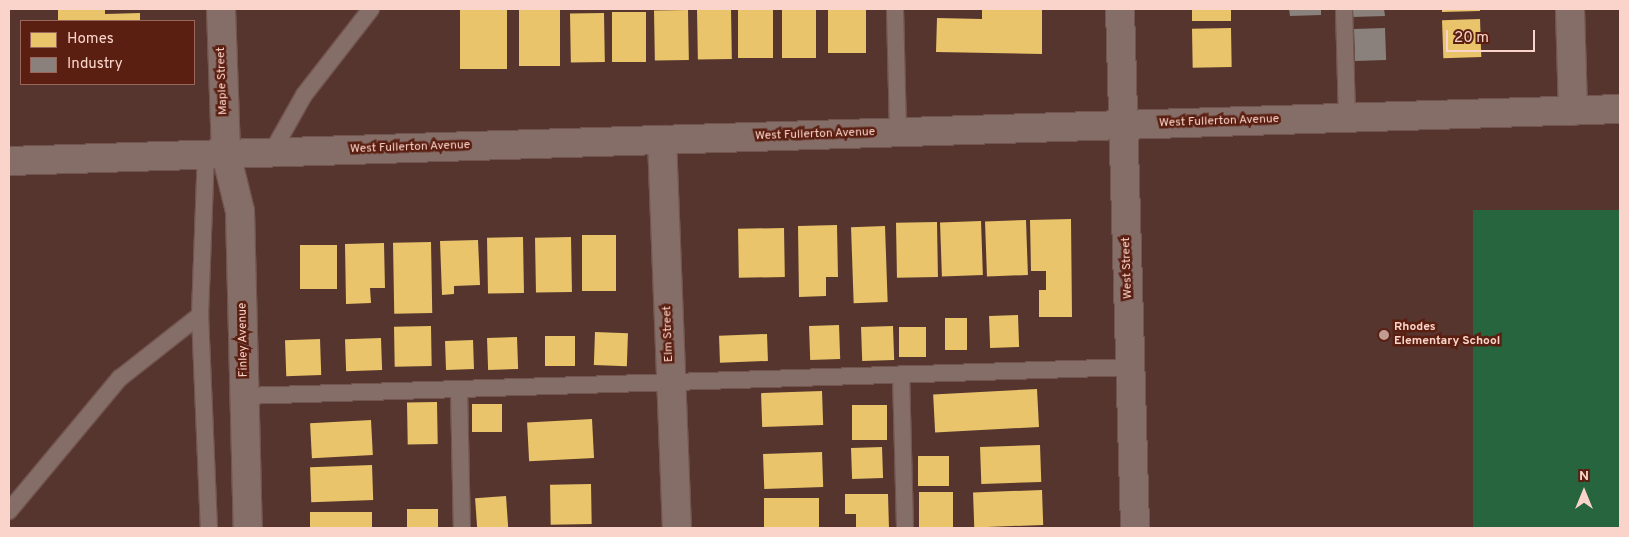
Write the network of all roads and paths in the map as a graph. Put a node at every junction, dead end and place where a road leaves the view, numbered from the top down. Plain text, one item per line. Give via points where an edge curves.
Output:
1 (221, 9) edge
2 (371, 9) edge
3 (895, 9) edge
4 (1120, 9) edge
5 (1344, 9) edge
6 (1570, 9) edge
7 (1620, 110) edge
8 (1573, 111) junction
9 (1347, 118) junction
10 (1123, 125) junction
11 (898, 133) junction
12 (662, 140) junction
13 (272, 152) junction
14 (216, 154) junction
15 (9, 161) edge
16 (200, 315) junction
17 (1132, 367) junction
18 (901, 374) junction
19 (671, 382) junction
20 (458, 389) junction
21 (245, 396) junction
22 (9, 511) edge
23 (209, 528) edge
24 (248, 528) edge
25 (462, 528) edge
26 (677, 528) edge
27 (905, 528) edge
28 (1134, 528) edge

1 - 14 street, Maple Street
2 - 13 lane via 304,95
3 - 11 lane
4 - 10 street, West Street
5 - 9 lane
6 - 8 street
7 - 8 street, West Fullerton Avenue
8 - 9 street, West Fullerton Avenue
9 - 10 street, West Fullerton Avenue
10 - 11 street, West Fullerton Avenue
10 - 17 street, West Street
11 - 12 street, West Fullerton Avenue
12 - 13 street, West Fullerton Avenue
12 - 19 street, Elm Street
13 - 14 street, West Fullerton Avenue
14 - 15 street, West Fullerton Avenue
14 - 16 lane
14 - 21 street, Finley Avenue via 240,211
16 - 22 lane via 120,378
16 - 23 lane
17 - 18 lane
17 - 28 street, West Street
18 - 19 lane
18 - 27 lane
19 - 20 lane
19 - 26 street, Elm Street
20 - 21 lane
20 - 25 lane
21 - 24 street, Finley Avenue

